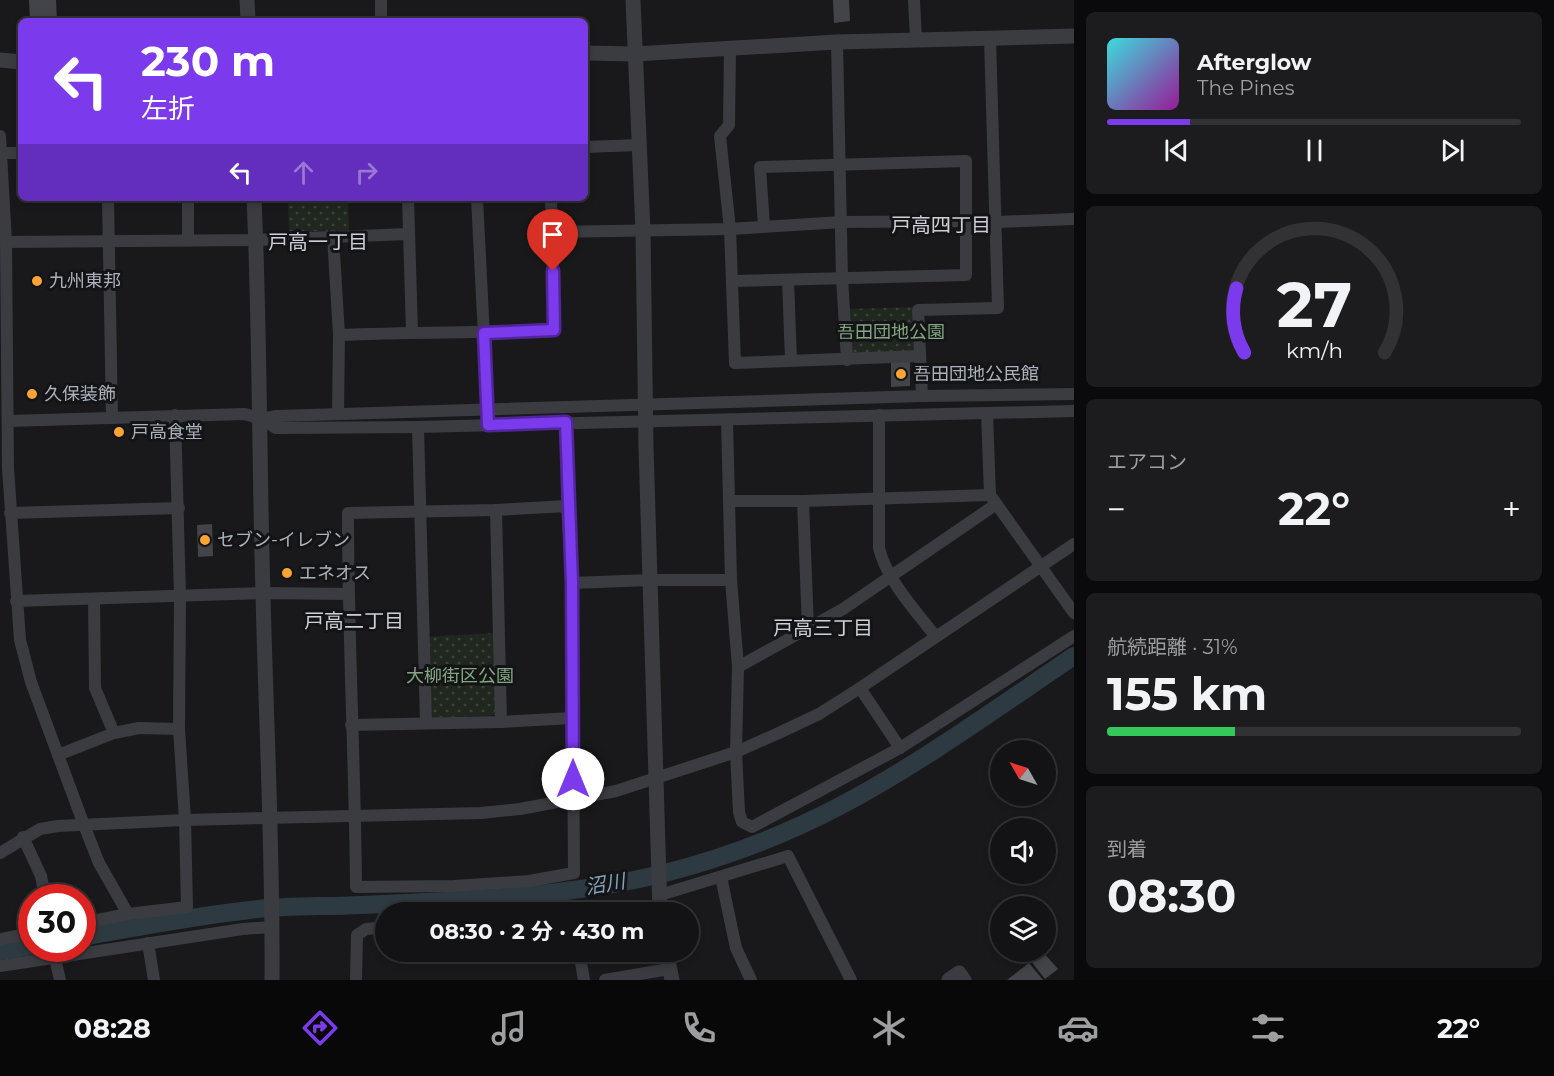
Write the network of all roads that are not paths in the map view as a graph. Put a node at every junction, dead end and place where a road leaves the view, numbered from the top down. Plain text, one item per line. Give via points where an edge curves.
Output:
1 (248, 0) edge
2 (381, 0) edge
3 (633, 0) edge
4 (914, 0) edge
5 (248, 18) edge
6 (381, 18) edge
7 (1074, 36) edge
8 (990, 39) junction
9 (916, 40) junction
10 (837, 42) junction
11 (730, 48) junction
12 (588, 53) edge
13 (634, 54) junction
14 (0, 60) edge
15 (18, 62) edge
16 (0, 136) edge
17 (639, 145) junction
18 (588, 147) edge
19 (1, 153) edge
20 (18, 153) edge
21 (841, 165) junction
22 (108, 201) edge
23 (188, 201) edge
24 (254, 201) edge
25 (408, 201) edge
26 (477, 201) edge
27 (551, 201) edge
28 (1074, 219) edge
29 (967, 221) junction
30 (842, 222) junction
31 (995, 222) junction
32 (764, 226) junction
33 (730, 229) junction
34 (643, 231) junction
35 (552, 232) junction
36 (408, 234) junction
37 (333, 236) junction
38 (188, 239) junction
39 (256, 240) junction
40 (109, 241) junction
41 (6, 242) junction
42 (842, 278) junction
43 (788, 280) junction
44 (733, 281) junction
45 (412, 332) junction
46 (484, 333) junction
47 (339, 335) junction
48 (920, 356) junction
49 (791, 360) junction
50 (847, 360) junction
51 (1074, 394) edge
52 (922, 396) junction
53 (646, 404) junction
54 (487, 410) junction
55 (1074, 411) edge
56 (987, 413) junction
57 (338, 414) junction
58 (175, 415) junction
59 (879, 415) junction
60 (112, 417) junction
61 (261, 419) junction
62 (646, 420) junction
63 (727, 420) junction
64 (8, 421) junction
65 (566, 422) junction
66 (488, 425) junction
67 (417, 427) junction
68 (878, 498) junction
69 (992, 500) junction
70 (730, 501) junction
71 (803, 501) junction
72 (567, 506) junction
73 (179, 508) junction
74 (496, 510) junction
75 (420, 511) junction
76 (10, 513) junction
77 (1074, 544) edge
78 (1040, 566) junction
79 (891, 576) junction
80 (650, 580) junction
81 (731, 580) junction
82 (572, 583) junction
83 (263, 593) junction
84 (348, 594) junction
85 (180, 596) junction
86 (94, 599) junction
87 (16, 601) junction
88 (1074, 613) edge
89 (808, 628) junction
90 (935, 636) junction
91 (1074, 636) edge
92 (738, 667) junction
93 (860, 688) junction
94 (573, 718) junction
95 (501, 722) junction
96 (426, 723) junction
97 (351, 725) junction
98 (179, 729) junction
99 (114, 733) junction
100 (900, 748) junction
101 (736, 752) junction
102 (58, 754) junction
103 (656, 779) junction
104 (573, 800) junction
105 (356, 815) junction
106 (270, 818) junction
107 (186, 820) junction
108 (84, 825) junction
109 (23, 837) junction
110 (0, 853) edge
111 (721, 877) junction
112 (43, 884) edge
113 (660, 895) junction
114 (660, 902) edge
115 (128, 914) junction
116 (96, 920) edge
117 (272, 925) junction
118 (375, 928) edge
119 (18, 936) edge
120 (0, 939) edge
121 (148, 943) junction
122 (96, 951) edge
123 (28, 962) edge
124 (56, 962) edge
125 (581, 962) edge
126 (0, 966) edge
127 (671, 975) edge
128 (60, 980) edge
129 (154, 980) edge
130 (272, 980) edge
131 (356, 980) edge
132 (584, 980) edge
133 (605, 980) edge
134 (751, 980) edge
135 (851, 980) edge
136 (949, 980) edge
137 (964, 980) edge

1 - 5 street
2 - 6 street
3 - 13 street
4 - 9 street
7 - 8 street
8 - 9 street
8 - 31 street
9 - 10 street
10 - 11 street
10 - 21 street
11 - 13 street
11 - 33 street via 729,125 720,136
12 - 13 street
13 - 17 street
14 - 15 street
16 - 19 street
17 - 18 street
17 - 34 street
19 - 20 street
19 - 41 street
21 - 29 street via 966,161
21 - 30 street
21 - 32 street via 760,167
22 - 40 street
23 - 38 street
24 - 39 street
25 - 36 street
26 - 46 street
27 - 35 street
28 - 31 street
29 - 30 street
29 - 42 street via 966,276
30 - 32 street
30 - 42 street
31 - 48 street via 998,308 918,310
32 - 33 street
33 - 34 street
33 - 44 street
34 - 35 street
34 - 53 street
35 - 46 street via 554,330
36 - 37 street
36 - 45 street
37 - 39 street
37 - 47 street
38 - 39 street
38 - 40 street
39 - 61 street
40 - 41 street
40 - 60 street
41 - 64 street
42 - 43 street
42 - 50 street
43 - 44 street
43 - 49 street
44 - 49 street via 735,363
45 - 46 street
45 - 47 street
46 - 54 street
47 - 57 street
48 - 50 street
48 - 52 street
49 - 50 street
51 - 52 street
52 - 53 street
53 - 54 street
53 - 62 street
54 - 57 street
54 - 66 street
55 - 56 street
56 - 59 street
56 - 69 street
57 - 61 street
58 - 60 street
58 - 61 street via 245,414
58 - 73 street
59 - 63 street
59 - 68 street
60 - 64 street
61 - 67 street via 276,428
61 - 83 street
62 - 63 street
62 - 65 street
62 - 80 street
63 - 70 street
64 - 76 street
65 - 66 street
65 - 72 street
66 - 67 street
67 - 75 street
68 - 69 street
68 - 71 street
68 - 79 street via 879,548
69 - 78 street
69 - 79 street
70 - 71 street
70 - 81 street
71 - 89 street
72 - 74 street
72 - 82 street
73 - 76 street
73 - 85 street
74 - 75 street
74 - 95 street
75 - 84 street via 348,513
75 - 96 street
76 - 87 street
77 - 78 street
78 - 88 street
78 - 90 street
79 - 89 street
79 - 90 street
80 - 81 street
80 - 82 street
80 - 103 street
81 - 92 street
82 - 94 street
83 - 84 street
83 - 85 street
83 - 106 street
84 - 97 street
85 - 86 street
85 - 98 street
86 - 87 street
86 - 99 street via 95,688
87 - 102 street via 20,640 31,682
89 - 92 street
90 - 93 street
91 - 100 street
92 - 101 street
93 - 100 street
93 - 101 street via 819,714
94 - 95 street
94 - 104 street
95 - 96 street
96 - 97 street
97 - 105 street
98 - 99 street via 139,728
98 - 107 street
99 - 102 street
100 - 101 street via 752,827 742,822 739,812
101 - 103 street
102 - 108 street
103 - 104 street
103 - 113 street
104 - 105 street via 481,813
104 - 105 street via 574,873 529,881 356,887
105 - 106 street
106 - 107 street
106 - 117 street
107 - 108 street
107 - 115 street via 187,907
108 - 109 street via 40,829
108 - 115 street via 99,863
109 - 110 street
109 - 112 street
111 - 113 street
111 - 134 street via 736,948
111 - 135 street via 788,856
113 - 114 street
115 - 116 street
117 - 121 street
117 - 130 street
118 - 131 street via 357,935
119 - 120 street
121 - 122 street
121 - 129 street
123 - 126 street
124 - 128 street
125 - 132 street
127 - 133 street
136 - 137 street via 959,973

